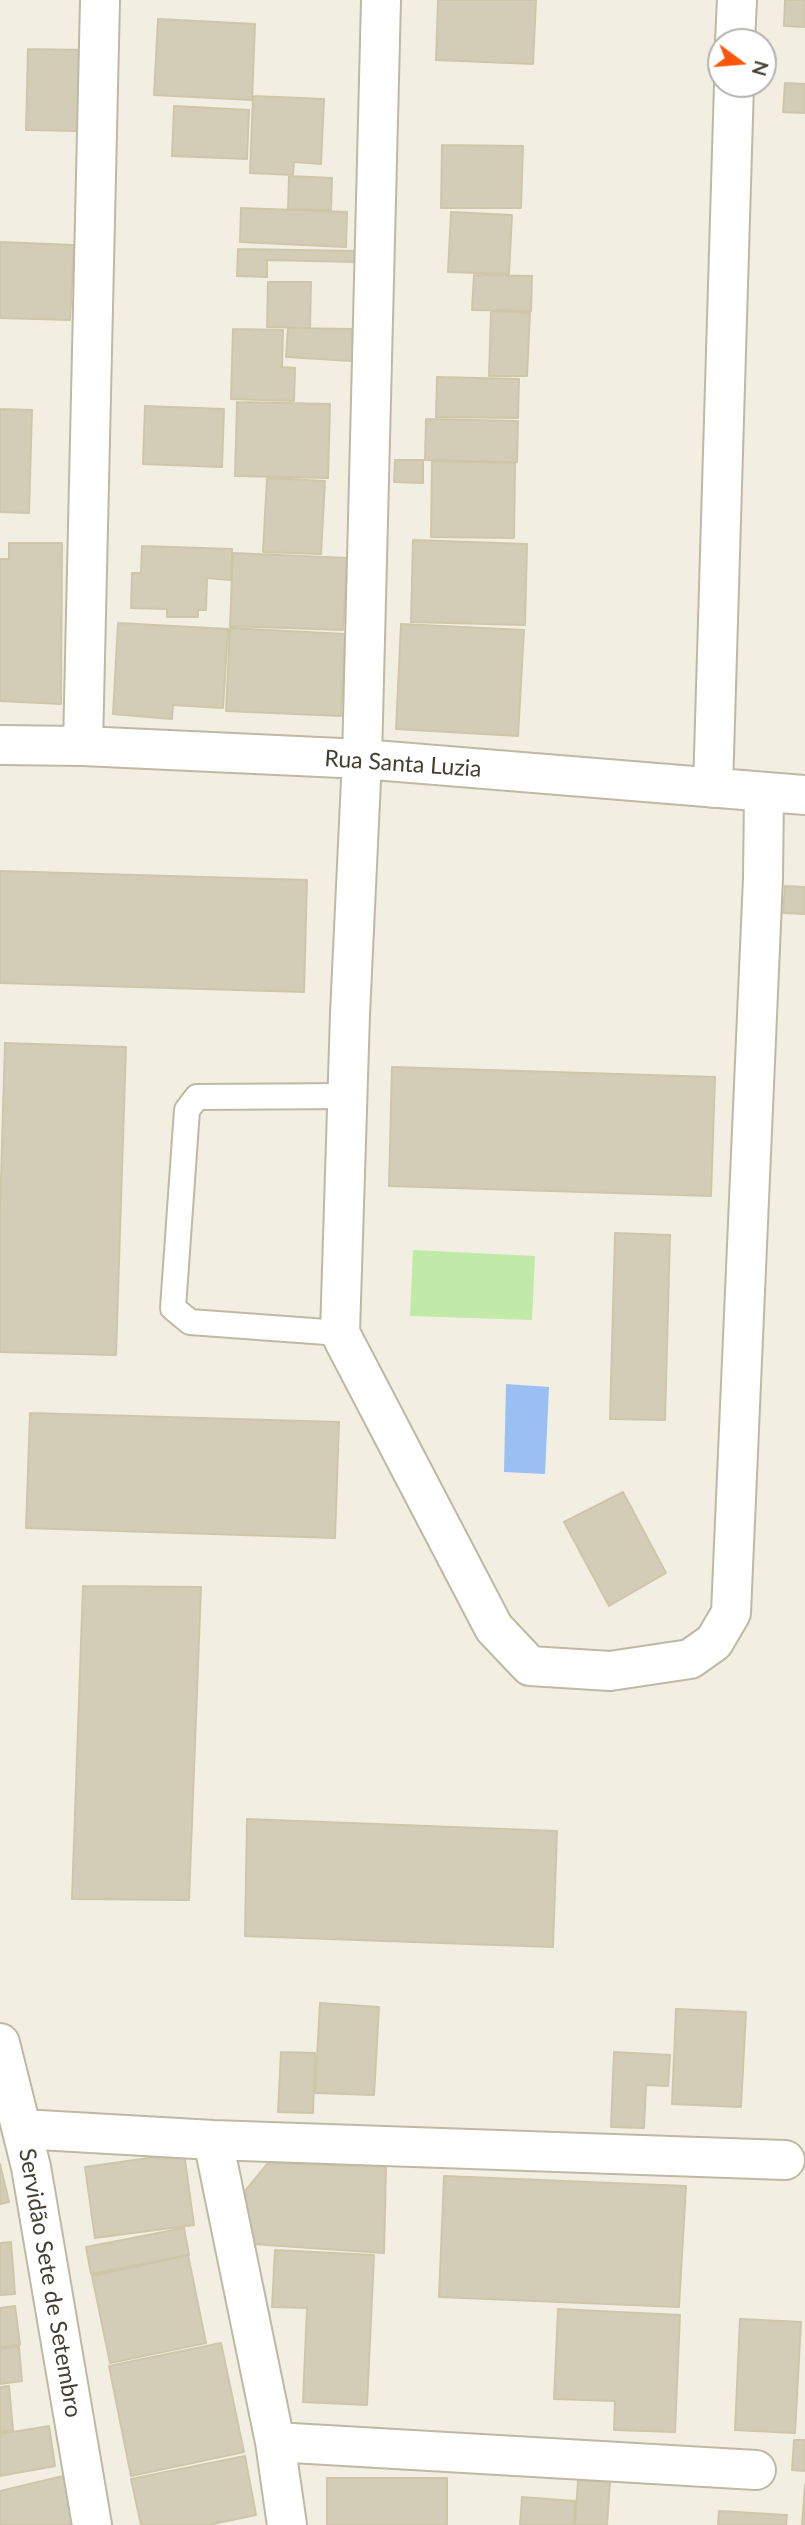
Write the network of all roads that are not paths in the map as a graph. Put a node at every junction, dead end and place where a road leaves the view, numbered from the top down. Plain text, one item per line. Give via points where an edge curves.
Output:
1 (100, 0) edge
2 (381, 0) edge
3 (737, 0) edge
4 (736, 28) edge
5 (734, 98) edge
6 (0, 745) edge
7 (83, 746) junction
8 (362, 759) junction
9 (712, 788) junction
10 (764, 793) junction
11 (805, 795) edge
12 (349, 1096) junction
13 (340, 1333) junction
14 (0, 2043) edge
15 (22, 2129) junction
16 (213, 2140) junction
17 (785, 2160) dead end
18 (275, 2442) junction
19 (756, 2470) dead end
20 (92, 2525) edge
21 (287, 2525) edge

1 - 7 street
2 - 8 street
3 - 4 street
5 - 9 street
6 - 7 street, Rua Santa Luzia
7 - 8 street, Rua Santa Luzia
8 - 9 street, Rua Santa Luzia
8 - 12 street
9 - 10 street, Rua Santa Luzia
10 - 11 street, Rua Santa Luzia
10 - 13 street via 731,1613 714,1642 690,1659 610,1671 530,1666 494,1628
12 - 13 street
12 - 13 lane via 197,1097 187,1110 173,1308 190,1322
14 - 15 street, Servidão Sete de Setembro
15 - 16 street
15 - 20 street, Servidão Sete de Setembro
16 - 17 street
16 - 18 street
18 - 19 street
18 - 21 street

